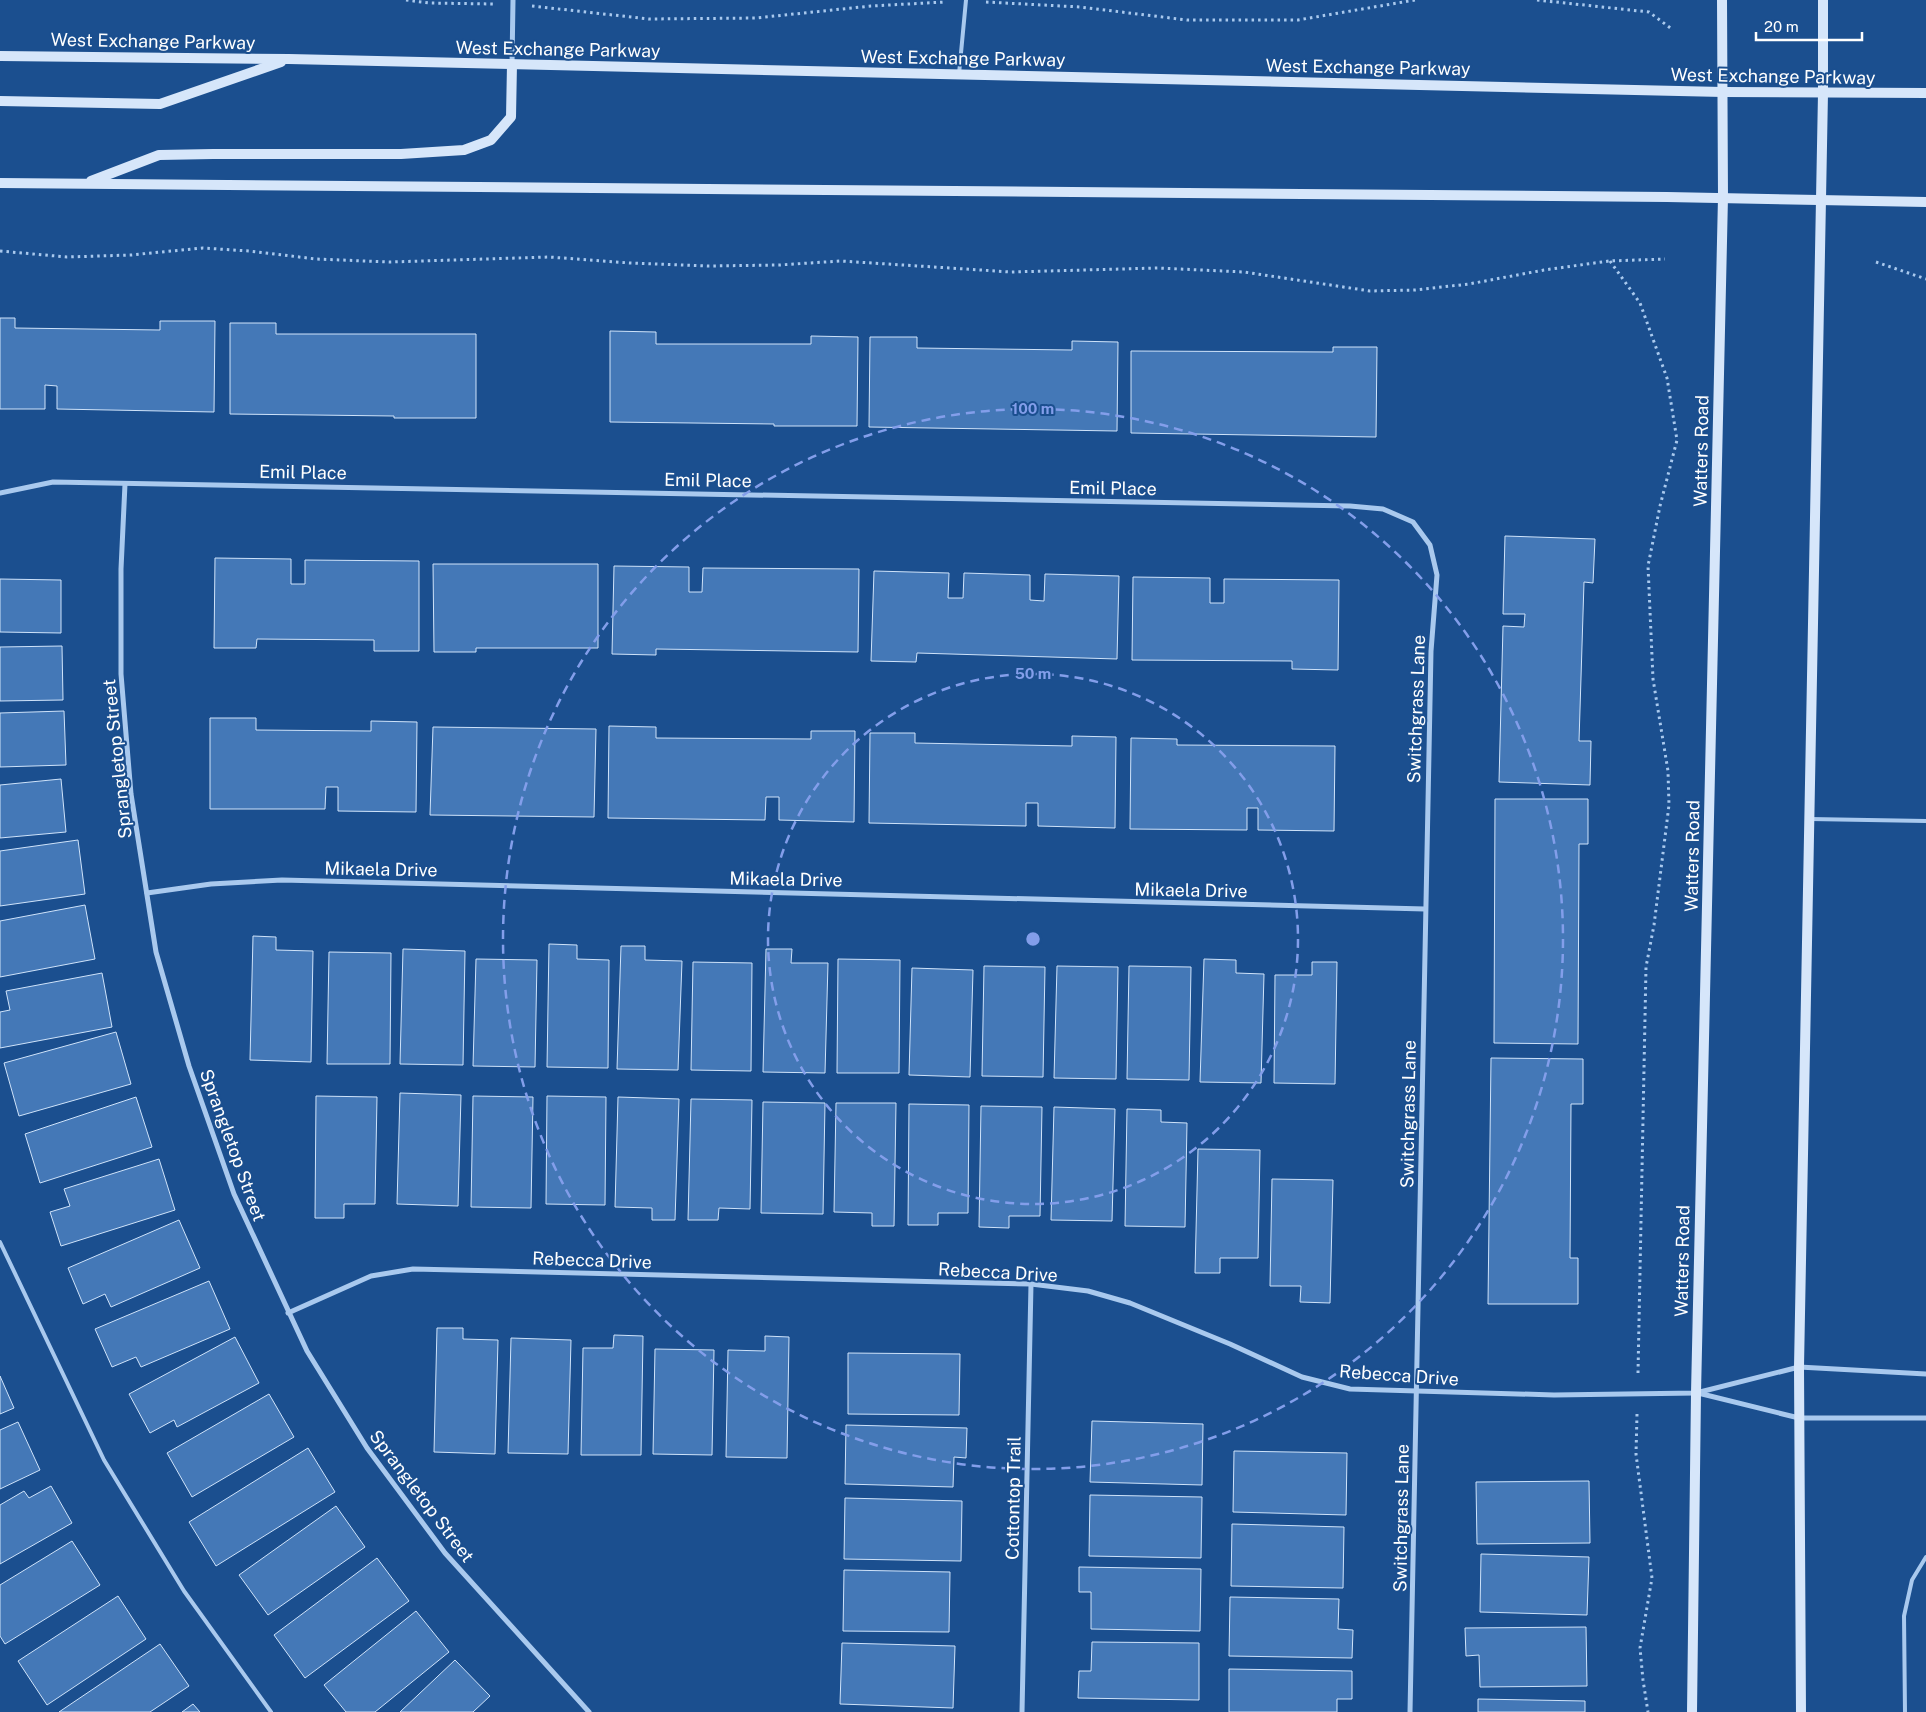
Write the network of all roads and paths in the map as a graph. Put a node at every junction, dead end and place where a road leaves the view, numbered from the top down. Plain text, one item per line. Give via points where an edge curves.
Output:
1 (406, 0) edge
2 (966, 0) edge
3 (1415, 0) edge
4 (1537, 0) edge
5 (1722, 0) edge
6 (1823, 0) edge
7 (513, 2) edge
8 (1673, 30) dead end
9 (0, 56) edge
10 (289, 59) junction
11 (512, 64) junction
12 (959, 74) junction
13 (1723, 92) junction
14 (1823, 93) junction
15 (1926, 94) edge
16 (0, 101) edge
17 (0, 183) edge
18 (86, 183) junction
19 (1723, 197) junction
20 (1821, 201) junction
21 (1926, 202) edge
22 (0, 251) edge
23 (1665, 259) dead end
24 (1610, 261) junction
25 (1876, 262) dead end
26 (1926, 279) edge
27 (125, 484) junction
28 (0, 493) edge
29 (1413, 522) joint
30 (1810, 819) junction
31 (1926, 821) edge
32 (147, 893) junction
33 (1425, 909) junction
34 (0, 1242) edge
35 (1031, 1284) junction
36 (288, 1313) junction
37 (1800, 1367) junction
38 (1926, 1374) edge
39 (1418, 1391) junction
40 (1696, 1392) junction
41 (1638, 1394) junction
42 (1800, 1418) junction
43 (1926, 1418) edge
44 (1926, 1557) edge
45 (271, 1712) edge
46 (589, 1712) edge
47 (1022, 1712) edge
48 (1410, 1712) edge
49 (1648, 1712) edge
50 (1692, 1712) edge
51 (1801, 1712) edge
52 (1905, 1712) edge

1 - 7 path via 429,3
2 - 3 path via 1080,7 1187,20 1298,20
2 - 7 path via 747,18 649,18
2 - 12 lane
4 - 8 path via 1648,12
5 - 13 main road, Watters Road
6 - 14 main road
7 - 11 street
9 - 10 main road, West Exchange Parkway
10 - 11 main road, West Exchange Parkway
10 - 16 main road via 160,104
11 - 12 main road, West Exchange Parkway
11 - 18 main road via 511,117 491,140 464,150 401,154 159,156
12 - 13 main road, West Exchange Parkway
13 - 14 main road, West Exchange Parkway
13 - 19 main road, Watters Road
14 - 15 main road, West Exchange Parkway
14 - 20 main road
17 - 18 main road
18 - 19 main road
19 - 20 main road
19 - 40 main road, Watters Road
20 - 21 main road
20 - 30 main road
22 - 24 path via 131,256 203,248 316,259 390,262 549,257 708,266 841,261 1011,272 1158,268 1244,272 1370,291 1469,284
23 - 24 path
24 - 41 path via 1640,303 1667,378 1677,440 1648,566 1654,679 1668,771 1669,805 1646,968
25 - 26 path
27 - 28 street, Emil Place via 53,482
27 - 29 street, Emil Place via 1350,506 1383,509
27 - 32 street, Sprangletop Street via 121,674 131,794
29 - 33 street, Switchgrass Lane via 1430,545 1437,575 1431,651
30 - 31 lane
30 - 37 main road
32 - 33 street, Mikaela Drive via 211,884 282,880
32 - 36 street, Sprangletop Street via 156,952 189,1066 234,1194
33 - 39 street, Switchgrass Lane
34 - 45 lane via 104,1460 184,1591
35 - 36 street, Rebecca Drive via 413,1269 372,1276
35 - 39 street, Rebecca Drive via 1088,1291 1130,1303 1302,1377 1350,1389
35 - 47 street, Cottontop Trail
36 - 46 street, Sprangletop Street via 307,1351 366,1448 445,1553
37 - 38 street
37 - 40 street
37 - 42 main road
39 - 41 street, Rebecca Drive via 1554,1396
39 - 48 street, Switchgrass Lane
40 - 41 street, Rebecca Drive
40 - 42 street
40 - 50 main road, Watters Road
41 - 49 path via 1636,1454 1652,1578 1640,1648
42 - 43 street
42 - 51 main road
44 - 52 lane via 1912,1580 1904,1616

